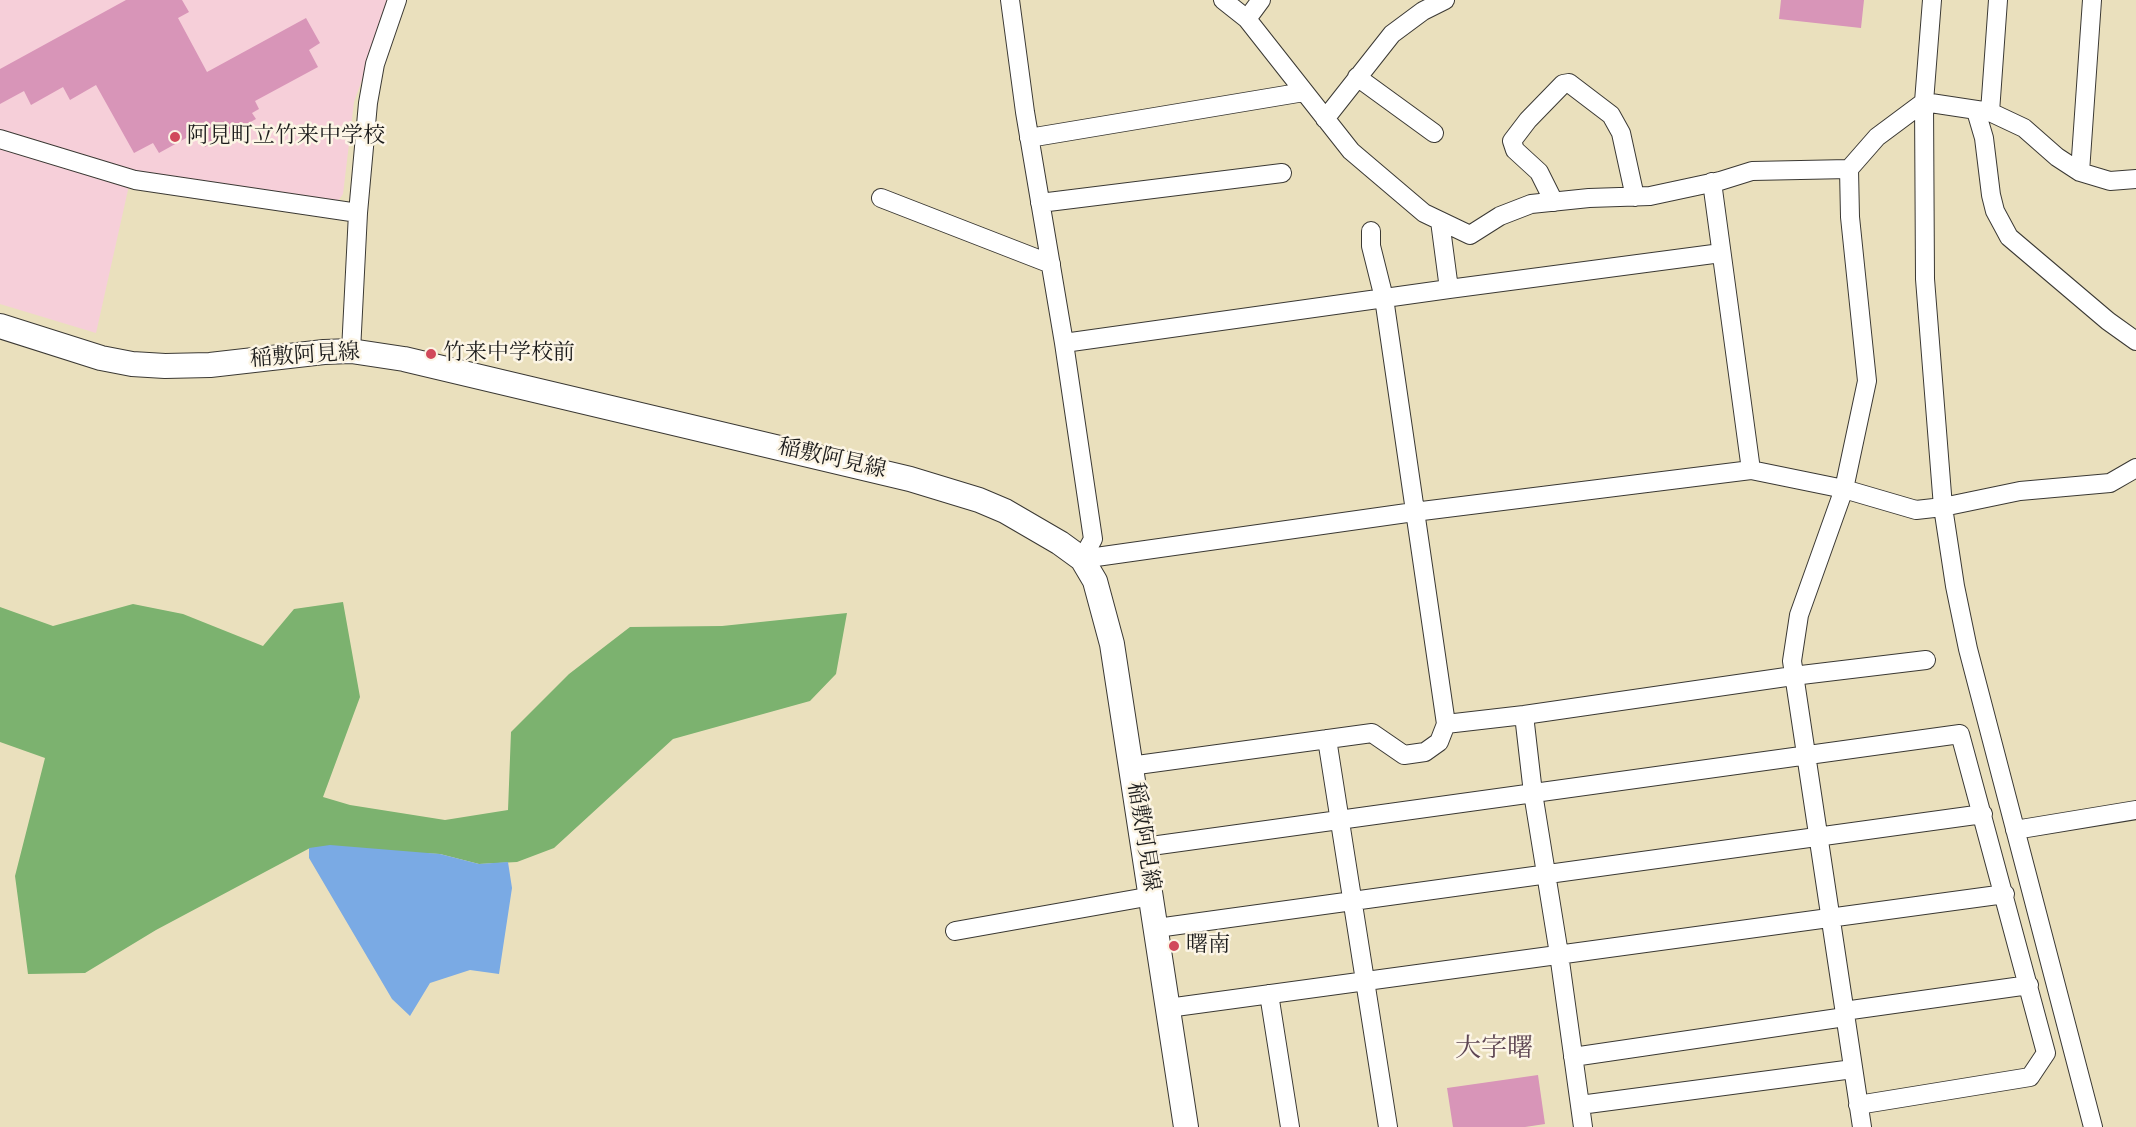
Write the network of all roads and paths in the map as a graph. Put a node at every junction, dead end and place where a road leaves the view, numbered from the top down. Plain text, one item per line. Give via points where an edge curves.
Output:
1 (397, 0) edge
2 (1010, 0) edge
3 (1223, 0) edge
4 (1261, 0) edge
5 (1445, 0) edge
6 (1932, 0) edge
7 (1998, 0) edge
8 (2092, 0) edge
9 (1247, 20) junction
10 (1357, 77) junction
11 (1304, 92) junction
12 (1924, 102) junction
13 (1983, 112) junction
14 (1325, 119) junction
15 (1434, 133) dead end
16 (1029, 138) junction
17 (0, 140) edge
18 (1849, 169) junction
19 (2080, 172) junction
20 (1282, 173) dead end
21 (2136, 179) edge
22 (1712, 182) junction
23 (1635, 197) junction
24 (881, 198) dead end
25 (1554, 202) junction
26 (1040, 203) junction
27 (358, 213) junction
28 (1440, 221) junction
29 (1371, 231) dead end
30 (1720, 253) junction
31 (1051, 264) junction
32 (1449, 289) junction
33 (1384, 298) junction
34 (0, 326) edge
35 (2136, 341) edge
36 (1064, 343) junction
37 (351, 351) junction
38 (2136, 468) edge
39 (1751, 470) junction
40 (1844, 489) junction
41 (1943, 507) junction
42 (1414, 512) junction
43 (1082, 559) junction
44 (1926, 660) dead end
45 (1793, 676) junction
46 (1524, 715) junction
47 (1446, 724) junction
48 (1327, 739) junction
49 (1806, 756) junction
50 (1130, 766) junction
51 (1533, 793) junction
52 (2136, 810) edge
53 (1983, 814) junction
54 (1339, 820) junction
55 (2015, 830) junction
56 (1817, 837) junction
57 (1143, 847) junction
58 (1545, 874) junction
59 (2005, 894) junction
60 (1152, 896) junction
61 (1353, 901) junction
62 (1830, 918) junction
63 (1156, 928) junction
64 (955, 931) dead end
65 (1559, 954) junction
66 (1365, 981) junction
67 (2029, 985) junction
68 (1269, 994) junction
69 (1168, 1008) junction
70 (1845, 1014) junction
71 (1573, 1057) junction
72 (1853, 1069) junction
73 (1580, 1105) junction
74 (1858, 1105) junction
75 (1186, 1127) edge
76 (1290, 1127) edge
77 (1388, 1127) edge
78 (1583, 1127) edge
79 (1862, 1127) edge
80 (2093, 1127) edge

1 - 27 street via 375,64
2 - 16 street
3 - 9 street
4 - 9 street
5 - 10 street via 1392,34
6 - 12 street
7 - 13 street
8 - 19 street
9 - 11 street
10 - 14 street
10 - 15 street
11 - 14 street
11 - 16 street
12 - 13 street
12 - 18 street via 1877,137
12 - 41 street via 1925,279
13 - 19 street via 2024,128
13 - 35 street via 1991,195 2009,237
14 - 28 street via 1351,151 1424,213
16 - 26 street
17 - 27 street via 135,180
18 - 22 street via 1752,171
18 - 40 street via 1850,217 1867,381
19 - 21 street via 2110,181
20 - 26 street
22 - 23 street
22 - 30 street
23 - 25 street
23 - 25 street via 1621,133 1611,115 1569,83 1563,84 1512,141 1515,150 1539,172
24 - 31 street
25 - 28 street via 1531,204 1500,216 1470,235
26 - 31 street
27 - 37 street
28 - 32 street
29 - 33 street
30 - 32 street
30 - 39 street
31 - 36 street
32 - 33 street
33 - 36 street
33 - 42 street
34 - 37 main road, 稲敷阿見線 via 132,364 210,365
36 - 43 street via 1093,539
37 - 43 main road, 稲敷阿見線 via 415,362 910,478 1005,511
38 - 41 street via 2110,483 2020,491
39 - 40 street
39 - 42 street
40 - 41 street via 1916,510
40 - 45 street via 1799,615
41 - 55 street via 1968,650
42 - 43 street
42 - 47 street
43 - 50 main road, 稲敷阿見線 via 1105,610
44 - 45 street
45 - 46 street
45 - 49 street
46 - 47 street
46 - 51 street
47 - 48 street via 1439,742 1425,752 1404,755 1372,733
48 - 50 street
48 - 54 street
49 - 51 street
49 - 53 street via 1960,734
49 - 56 street
50 - 57 main road, 稲敷阿見線
51 - 54 street
51 - 58 street
52 - 55 street
53 - 56 street
53 - 59 street
54 - 57 street
54 - 61 street
55 - 80 street
56 - 58 street
56 - 62 street
57 - 60 main road, 稲敷阿見線
58 - 61 street
58 - 65 street
59 - 62 street
59 - 67 street
60 - 63 main road, 稲敷阿見線
60 - 64 street
61 - 63 street
61 - 66 street
62 - 65 street
62 - 70 street
63 - 69 main road, 稲敷阿見線
65 - 66 street
65 - 71 street
66 - 68 street
66 - 77 street
67 - 70 street
67 - 74 street via 2046,1053 2030,1077
68 - 69 street
68 - 76 street
69 - 75 main road, 稲敷阿見線
70 - 71 street
70 - 72 street
71 - 73 street
72 - 73 street
72 - 74 street
73 - 78 street
74 - 79 street

